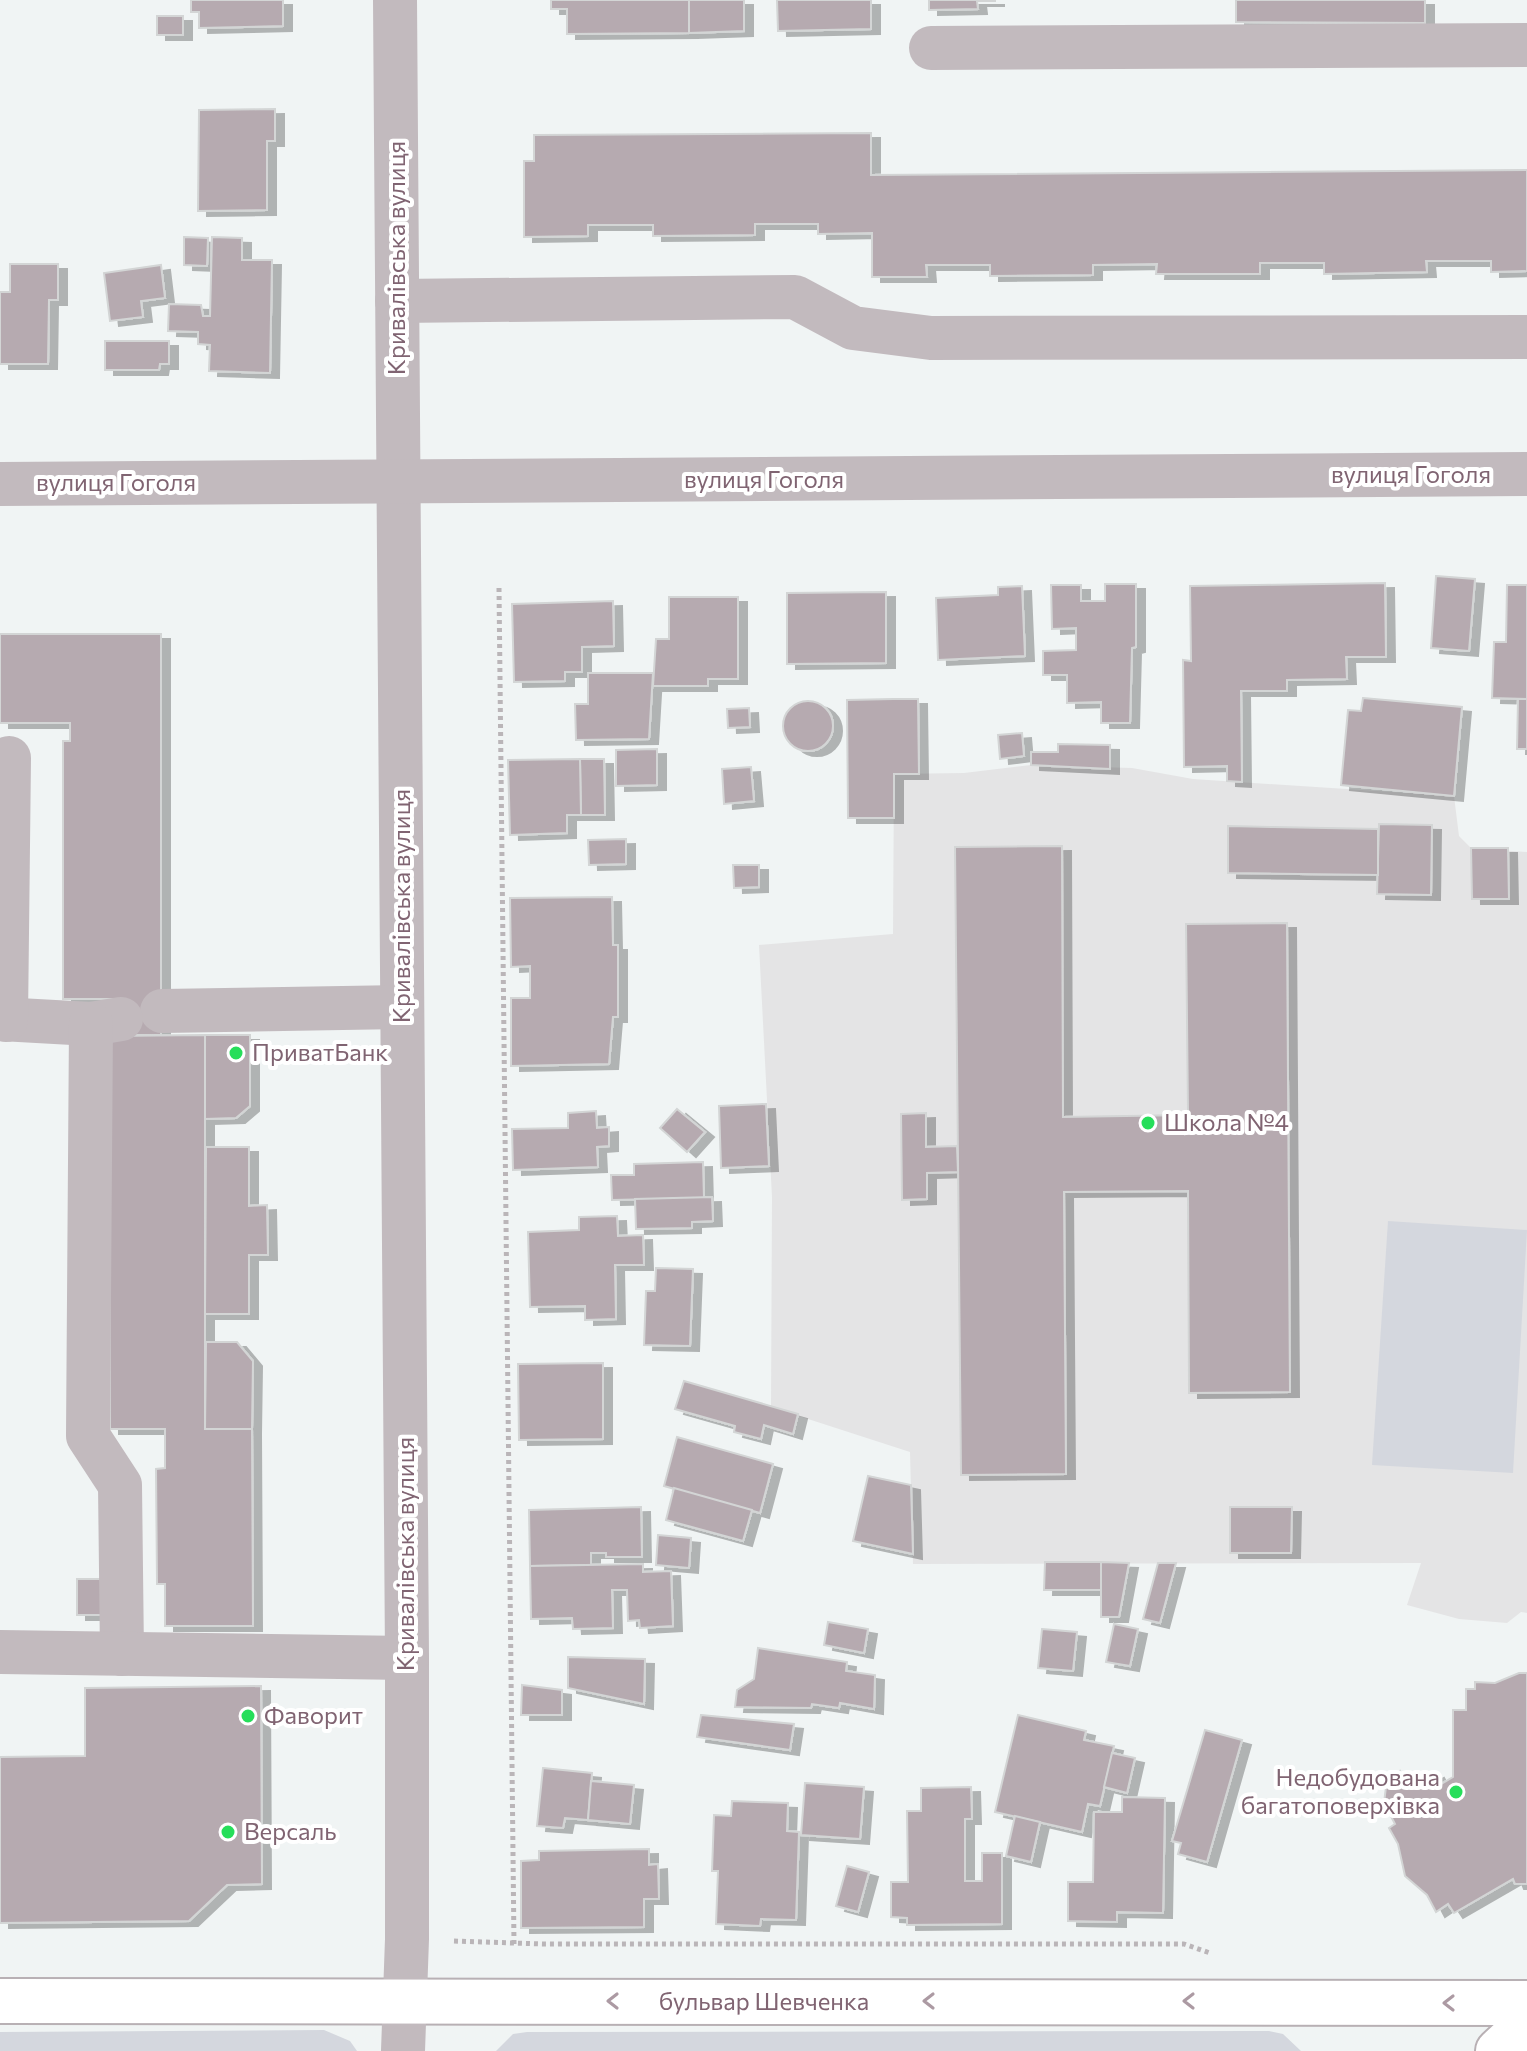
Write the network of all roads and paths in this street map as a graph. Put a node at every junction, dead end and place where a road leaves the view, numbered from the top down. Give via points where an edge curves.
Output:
1 (395, 0) edge
2 (1527, 45) edge
3 (931, 48) dead end
4 (397, 301) junction
5 (1527, 337) edge
6 (1527, 474) edge
7 (400, 482) junction
8 (0, 484) edge
9 (499, 588) dead end
10 (9, 758) dead end
11 (402, 1007) junction
12 (125, 1018) junction
13 (3, 1020) edge
14 (0, 1652) edge
15 (122, 1654) junction
16 (407, 1658) junction
17 (453, 1941) dead end
18 (514, 1944) junction
19 (1221, 1956) dead end
20 (0, 2001) edge
21 (404, 2001) junction
22 (1527, 2003) edge
23 (1527, 2024) edge
24 (403, 2051) edge
25 (1498, 2051) edge

1 - 4 street, Кривалівська вулиця
2 - 3 street
4 - 5 street via 795,297 853,328 931,338
4 - 7 street, Кривалівська вулиця
6 - 7 street, вулиця Гоголя
7 - 8 street, вулиця Гоголя
7 - 11 street, Кривалівська вулиця
9 - 18 path
10 - 13 street
11 - 12 street
11 - 16 street, Кривалівська вулиця
12 - 13 street
12 - 15 street via 88,1436 120,1485
14 - 15 street
15 - 16 street
16 - 21 street, Кривалівська вулиця
17 - 18 path
18 - 19 path via 1184,1944
20 - 21 main road, бульвар Шевченка
22 -> 21 main road, бульвар Шевченка
21 - 24 street, Кривалівська вулиця
23 - 25 main road

